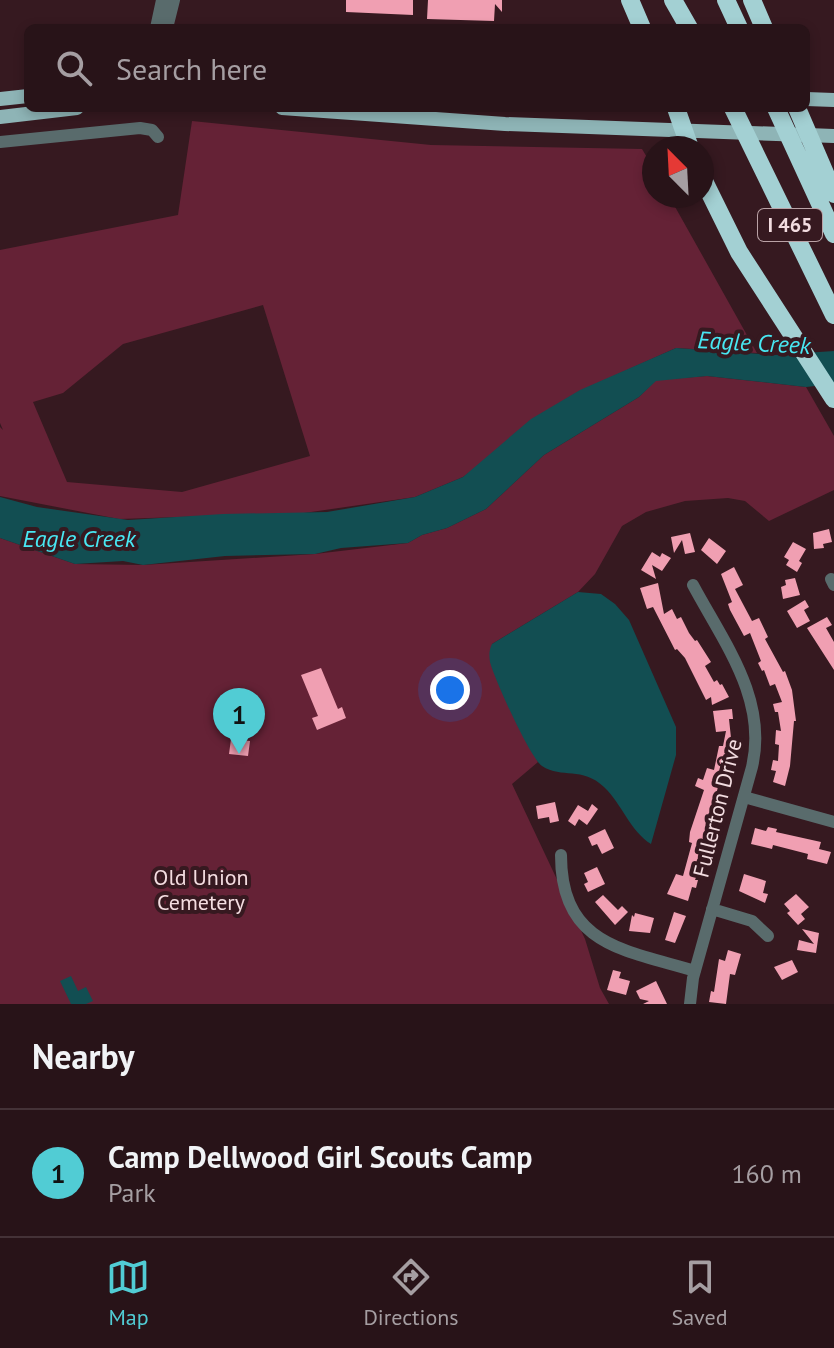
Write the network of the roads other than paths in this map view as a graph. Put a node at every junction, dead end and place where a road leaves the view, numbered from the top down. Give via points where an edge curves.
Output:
1 (162, 0) edge
2 (174, 0) edge
3 (630, 0) edge
4 (673, 0) edge
5 (688, 0) edge
6 (726, 0) edge
7 (752, 0) edge
8 (157, 24) edge
9 (168, 24) edge
10 (640, 24) edge
11 (687, 24) edge
12 (697, 24) edge
13 (737, 24) edge
14 (762, 24) edge
15 (24, 96) edge
16 (0, 99) edge
17 (810, 99) edge
18 (834, 100) edge
19 (43, 112) edge
20 (336, 112) edge
21 (677, 112) edge
22 (735, 112) edge
23 (778, 112) edge
24 (799, 112) edge
25 (0, 117) edge
26 (649, 136) edge
27 (686, 136) edge
28 (834, 136) edge
29 (158, 137) dead end
30 (714, 138) edge
31 (0, 142) edge
32 (834, 194) edge
33 (714, 201) edge
34 (834, 234) edge
35 (830, 308) edge
36 (834, 399) edge
37 (693, 585) dead end
38 (744, 797) junction
39 (834, 822) edge
40 (561, 855) dead end
41 (712, 909) junction
42 (768, 936) dead end
43 (695, 971) junction
44 (690, 1004) edge

1 - 8 street
2 - 9 street
3 - 10 highway
4 - 11 highway
5 - 12 highway
6 - 13 highway
7 - 14 highway
15 - 16 main road
17 - 18 main road
19 - 25 main road
20 - 26 main road
21 - 27 highway
22 - 35 highway, I 465
23 - 34 highway, I 465
24 - 32 highway
28 - 30 main road
29 - 31 street via 140,128
33 - 36 highway via 739,252
37 - 38 street, Fullerton Drive via 753,705 756,751
38 - 39 street
38 - 41 street, Fullerton Drive
40 - 43 street via 561,879 578,918 595,937 609,946
41 - 42 street via 752,921
41 - 43 street, Fullerton Drive
43 - 44 street, Fullerton Drive

